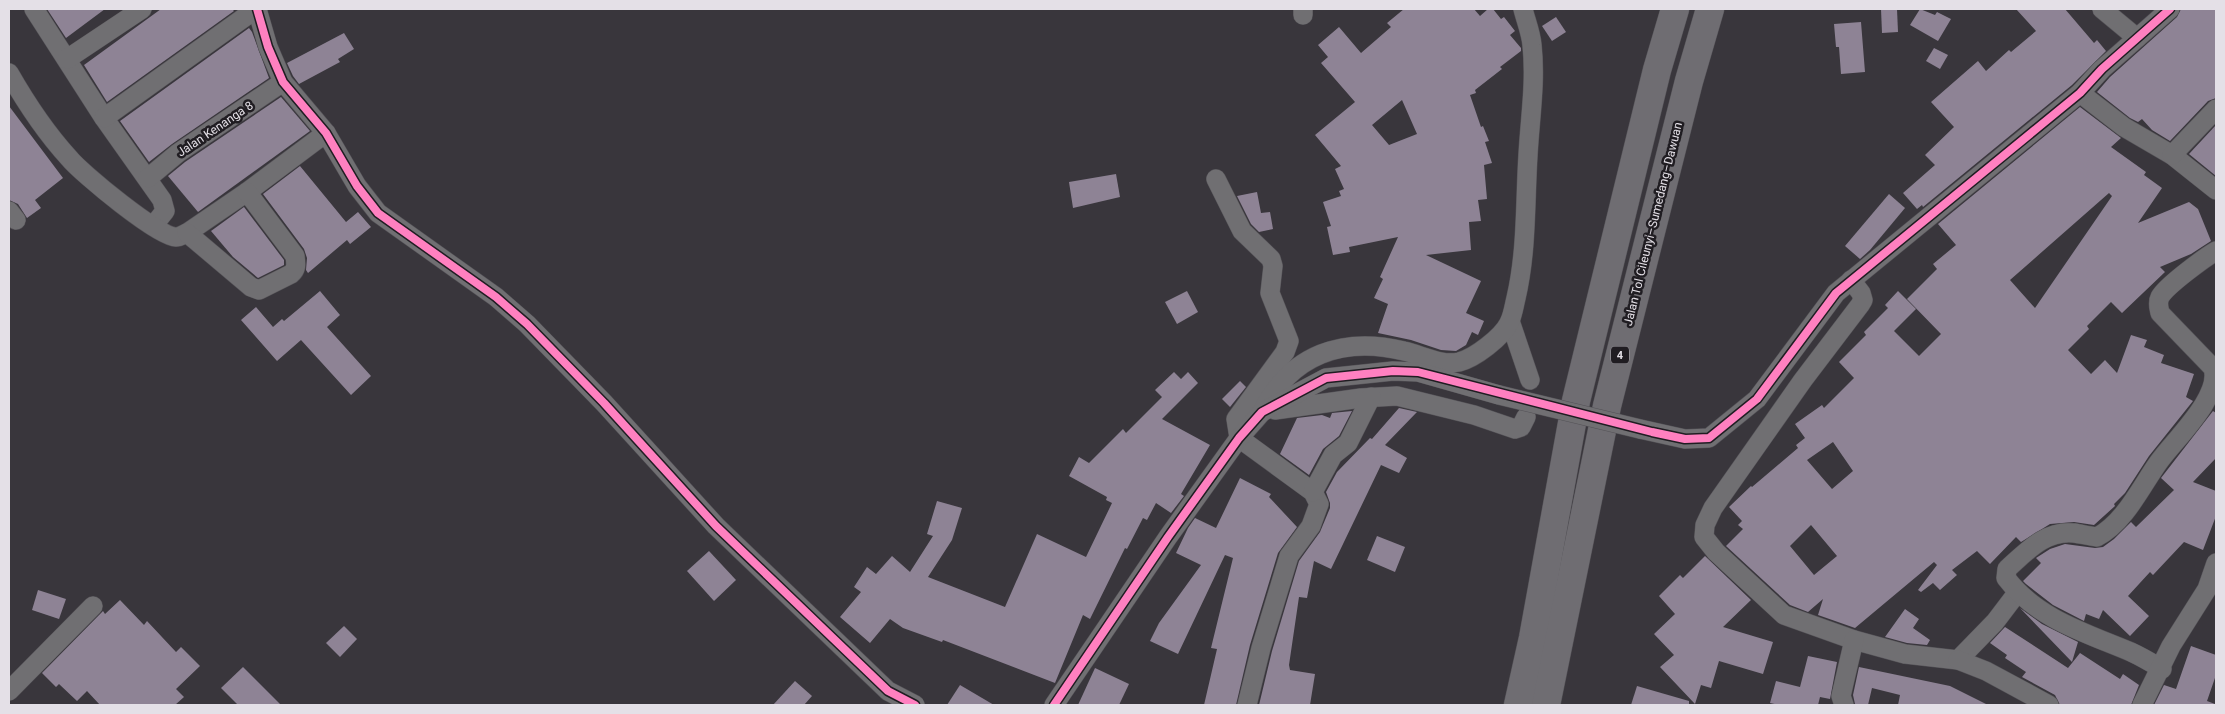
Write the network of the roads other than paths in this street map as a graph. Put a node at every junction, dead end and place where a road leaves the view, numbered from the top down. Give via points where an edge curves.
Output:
1 (34, 9) edge
2 (142, 9) edge
3 (257, 9) edge
4 (1523, 9) edge
5 (1675, 9) edge
6 (1710, 9) edge
7 (2102, 9) edge
8 (2170, 9) edge
9 (2137, 38) junction
10 (67, 60) junction
11 (283, 82) junction
12 (12, 86) edge
13 (2080, 93) junction
14 (2216, 109) edge
15 (104, 118) junction
16 (326, 133) junction
17 (2172, 155) junction
18 (148, 178) junction
19 (1216, 179) dead end
20 (2216, 190) edge
21 (247, 192) junction
22 (153, 226) junction
23 (187, 233) junction
24 (2216, 251) edge
25 (1851, 280) junction
26 (1510, 321) junction
27 (1783, 366) junction
28 (1530, 380) dead end
29 (1803, 380) junction
30 (1372, 397) junction
31 (1262, 412) junction
32 (1526, 417) dead end
33 (1239, 438) junction
34 (1313, 492) junction
35 (2216, 564) edge
36 (2017, 593) junction
37 (93, 606) dead end
38 (1854, 640) junction
39 (1958, 660) junction
40 (2162, 669) junction
41 (9, 691) edge
42 (915, 705) edge
43 (1054, 705) edge
44 (1247, 705) edge
45 (1518, 705) edge
46 (1546, 705) edge
47 (1844, 705) edge
48 (2048, 705) edge
49 (2142, 705) edge

1 - 10 street
2 - 10 street
3 - 11 street
3 - 15 street
4 - 26 street via 1532,44 1534,81 1523,242
5 - 45 highway via 1576,401
6 - 46 highway, Jalan Tol Cileunyi–Sumedang–Dawuan / 4 via 1688,81 1608,406
7 - 9 street
8 - 9 street
9 - 13 street
10 - 15 street
11 - 16 street
11 - 18 street, Jalan Kenanga 8 via 178,153
12 - 22 street via 68,158 88,178
13 - 17 street via 2124,127
13 - 25 street
14 - 17 street
15 - 18 street
16 - 21 street
16 - 42 street via 357,186 378,212 496,297 527,324 716,526 888,691
17 - 20 street
18 - 22 street via 165,211
19 - 33 street via 1242,230 1271,259 1270,293 1289,341 1286,352 1236,419
21 - 23 street
21 - 23 street via 295,256 295,271 291,274 259,290 251,287
22 - 23 street via 176,237
24 - 36 street via 2161,296 2158,305 2160,313 2214,368 2216,375 2205,403 2108,530 2097,537 2074,533 2056,534 2040,540 2007,569 2006,578
25 - 27 street via 1836,293
25 - 29 street via 1863,300
26 - 28 street
26 - 31 street via 1503,334 1460,362 1440,362 1386,348 1358,346 1330,351 1300,364 1286,375
27 - 29 street
27 - 31 street, bridge via 1757,399 1709,438 1685,439 1640,429 1418,372 1326,378
29 - 38 street via 1713,508 1704,537 1784,615
30 - 31 street
30 - 32 street via 1397,396 1515,429 1521,427
30 - 34 street via 1351,438 1333,455
31 - 33 street
33 - 34 street
33 - 43 street
34 - 44 street via 1319,504 1311,526 1289,556
35 - 40 street via 2208,589 2171,646
36 - 39 street via 1995,622
36 - 40 street via 2072,629 2133,653
37 - 41 street
38 - 39 street via 1905,654
38 - 47 street via 1841,696
39 - 48 street
40 - 49 street

